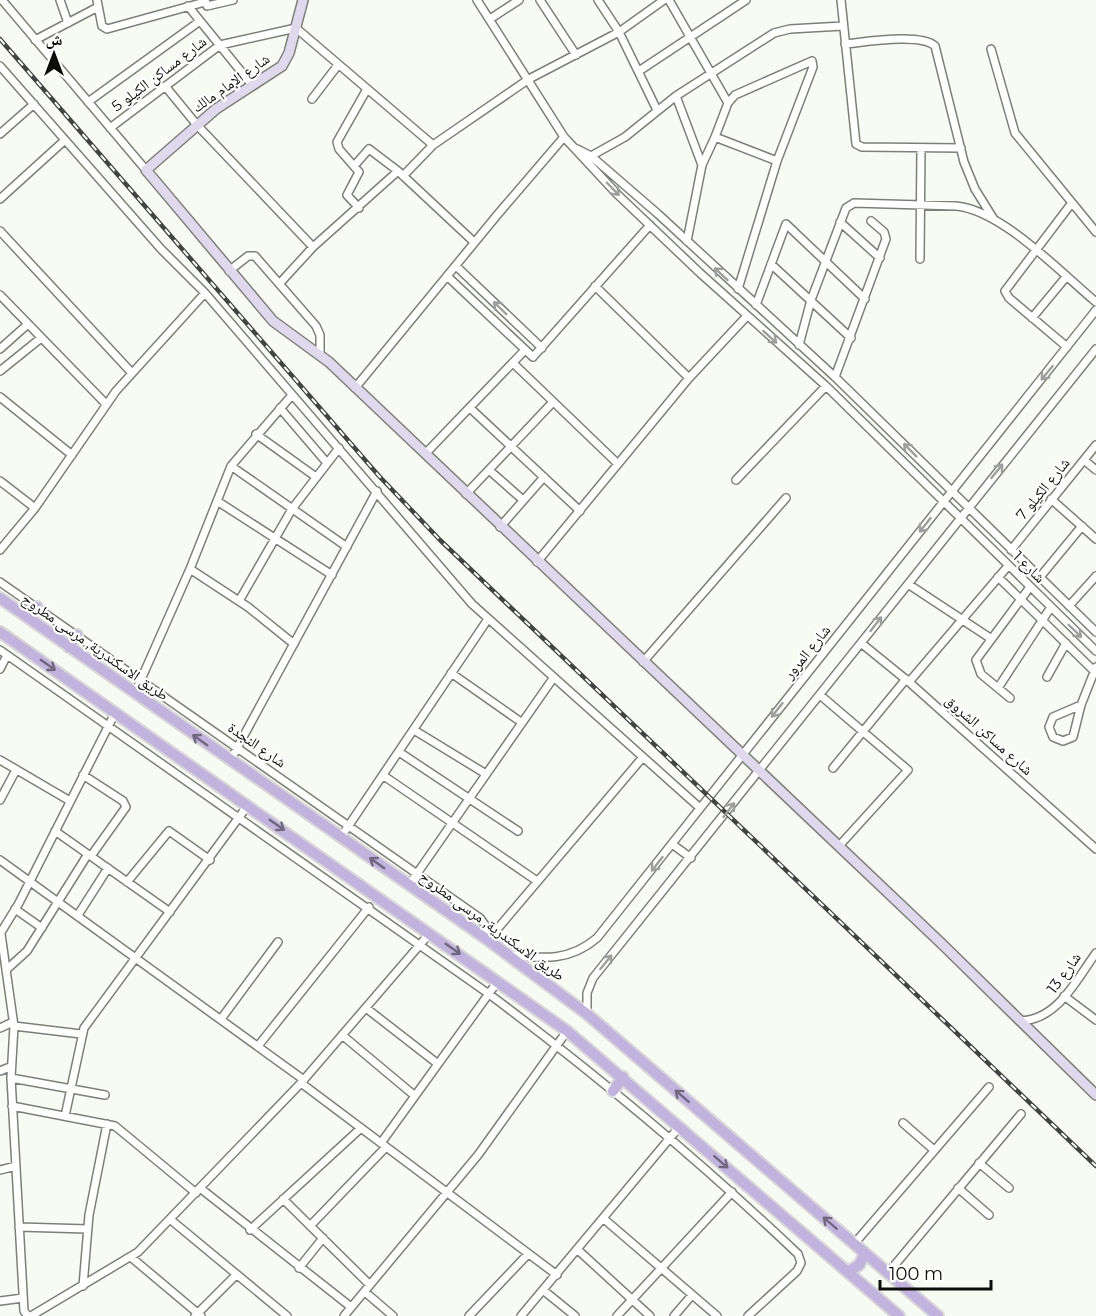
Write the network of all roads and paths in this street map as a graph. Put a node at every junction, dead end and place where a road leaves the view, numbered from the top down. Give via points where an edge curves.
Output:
1 (2, 0) edge
2 (60, 0) edge
3 (232, 0) edge
4 (303, 0) edge
5 (477, 0) edge
6 (519, 0) edge
7 (540, 0) edge
8 (598, 0) edge
9 (666, 0) edge
10 (746, 0) edge
11 (841, 0) edge
12 (205, 1) edge
13 (98, 4) edge
14 (188, 6) junction
15 (490, 19) junction
16 (200, 21) junction
17 (68, 23) junction
18 (843, 26) junction
19 (296, 28) junction
20 (619, 32) junction
21 (690, 37) junction
22 (35, 40) junction
23 (845, 44) junction
24 (220, 45) junction
25 (991, 49) dead end
26 (576, 55) junction
27 (338, 65) junction
28 (0, 68) edge
29 (639, 71) junction
30 (710, 73) junction
31 (529, 79) junction
32 (252, 85) junction
33 (165, 86) junction
34 (367, 89) junction
35 (676, 96) junction
36 (312, 99) dead end
37 (88, 102) junction
38 (728, 103) junction
39 (34, 104) junction
40 (657, 110) junction
41 (197, 125) junction
42 (110, 128) junction
43 (0, 134) edge
44 (564, 137) junction
45 (715, 137) junction
46 (65, 140) junction
47 (433, 145) junction
48 (572, 147) junction
49 (921, 148) junction
50 (961, 148) junction
51 (591, 156) junction
52 (777, 161) junction
53 (702, 165) junction
54 (354, 166) junction
55 (146, 170) junction
56 (400, 173) junction
57 (0, 199) edge
58 (921, 204) junction
59 (1071, 204) junction
60 (359, 208) junction
61 (993, 218) junction
62 (871, 221) dead end
63 (840, 222) junction
64 (650, 225) junction
65 (0, 231) edge
66 (1096, 232) edge
67 (687, 241) junction
68 (474, 242) junction
69 (313, 247) junction
70 (1035, 251) junction
71 (880, 258) junction
72 (920, 259) dead end
73 (825, 261) junction
74 (771, 264) junction
75 (456, 266) junction
76 (229, 271) junction
77 (447, 276) junction
78 (1066, 277) junction
79 (280, 283) junction
80 (596, 286) junction
81 (738, 290) junction
82 (205, 293) junction
83 (0, 296) edge
84 (865, 298) junction
85 (812, 300) junction
86 (1096, 302) edge
87 (756, 305) junction
88 (1096, 310) edge
89 (747, 316) junction
90 (1032, 318) junction
91 (28, 324) junction
92 (41, 338) junction
93 (851, 338) junction
94 (799, 345) junction
95 (1067, 347) junction
96 (542, 348) junction
97 (0, 349) edge
98 (1096, 349) edge
99 (524, 351) junction
100 (320, 355) junction
101 (513, 363) junction
102 (0, 371) edge
103 (131, 372) junction
104 (835, 377) junction
105 (689, 378) junction
106 (826, 386) junction
107 (355, 388) junction
108 (292, 395) junction
109 (0, 396) edge
110 (553, 402) junction
111 (106, 404) junction
112 (280, 408) junction
113 (470, 408) junction
114 (256, 434) junction
115 (1096, 445) edge
116 (511, 447) junction
117 (339, 448) junction
118 (425, 454) junction
119 (72, 455) junction
120 (1084, 460) junction
121 (327, 463) junction
122 (618, 464) junction
123 (231, 466) junction
124 (489, 470) junction
125 (1096, 470) edge
126 (316, 477) junction
127 (544, 477) junction
128 (736, 480) dead end
129 (0, 481) edge
130 (377, 491) junction
131 (952, 491) junction
132 (466, 494) junction
133 (786, 498) dead end
134 (524, 500) junction
135 (1051, 500) junction
136 (217, 501) junction
137 (943, 502) junction
138 (35, 508) junction
139 (968, 508) junction
140 (292, 509) junction
141 (580, 511) junction
142 (959, 519) junction
143 (500, 526) junction
144 (1082, 526) junction
145 (275, 538) junction
146 (1096, 539) edge
147 (347, 547) junction
148 (0, 550) edge
149 (1011, 550) junction
150 (537, 562) junction
151 (1008, 566) junction
152 (190, 569) junction
153 (332, 575) junction
154 (1096, 576) edge
155 (998, 577) junction
156 (1040, 578) junction
157 (0, 582) edge
158 (908, 584) junction
159 (1030, 587) junction
160 (0, 598) edge
161 (1021, 599) junction
162 (239, 601) junction
163 (1070, 606) junction
164 (37, 607) junction
165 (1051, 607) junction
166 (29, 618) junction
167 (488, 619) junction
168 (961, 620) junction
169 (1042, 621) junction
170 (0, 632) edge
171 (1096, 632) edge
172 (77, 635) junction
173 (990, 638) junction
174 (861, 643) junction
175 (1066, 643) junction
176 (294, 644) junction
177 (69, 647) junction
178 (0, 650) edge
179 (1096, 651) edge
180 (7, 655) junction
181 (643, 662) junction
182 (0, 669) edge
183 (1095, 669) edge
184 (451, 673) junction
185 (554, 677) junction
186 (1047, 677) dead end
187 (142, 680) junction
188 (907, 681) junction
189 (998, 688) junction
190 (135, 693) junction
191 (820, 695) junction
192 (1010, 698) dead end
193 (1081, 705) junction
194 (115, 712) junction
195 (521, 722) junction
196 (109, 726) junction
197 (414, 730) junction
198 (863, 732) junction
199 (237, 747) junction
200 (399, 752) junction
201 (742, 755) junction
202 (643, 757) junction
203 (0, 760) edge
204 (230, 761) junction
205 (833, 768) dead end
206 (16, 770) junction
207 (759, 771) junction
208 (486, 774) junction
209 (83, 775) junction
210 (384, 776) junction
211 (471, 798) junction
212 (0, 800) edge
213 (70, 801) junction
214 (248, 805) junction
215 (700, 808) junction
216 (240, 817) junction
217 (453, 823) junction
218 (348, 827) junction
219 (55, 831) junction
220 (518, 831) dead end
221 (341, 837) junction
222 (672, 844) junction
223 (839, 846) junction
224 (1096, 849) edge
225 (90, 855) junction
226 (691, 858) junction
227 (0, 860) edge
228 (210, 860) junction
229 (108, 868) junction
230 (417, 873) junction
231 (30, 880) junction
232 (537, 881) junction
233 (128, 882) junction
234 (409, 885) junction
235 (60, 901) junction
236 (369, 907) junction
237 (15, 909) junction
238 (170, 912) junction
239 (78, 915) junction
240 (42, 928) junction
241 (430, 933) junction
242 (0, 934) edge
243 (486, 939) junction
244 (278, 942) dead end
245 (421, 945) junction
246 (1096, 953) edge
247 (509, 955) junction
248 (136, 957) junction
249 (6, 970) junction
250 (498, 981) junction
251 (489, 994) junction
252 (1064, 996) junction
253 (366, 1008) junction
254 (587, 1014) junction
255 (221, 1019) junction
256 (1096, 1020) edge
257 (1020, 1021) junction
258 (14, 1024) junction
259 (0, 1028) edge
260 (567, 1031) junction
261 (81, 1034) junction
262 (342, 1035) junction
263 (556, 1045) junction
264 (258, 1046) junction
265 (438, 1064) junction
266 (10, 1067) junction
267 (0, 1071) edge
268 (623, 1077) junction
269 (11, 1078) junction
270 (302, 1081) junction
271 (989, 1087) dead end
272 (70, 1088) junction
273 (1094, 1088) edge
274 (613, 1091) junction
275 (105, 1095) dead end
276 (415, 1096) junction
277 (12, 1106) junction
278 (1021, 1114) dead end
279 (65, 1116) junction
280 (903, 1123) dead end
281 (107, 1124) junction
282 (680, 1126) junction
283 (361, 1128) junction
284 (670, 1140) junction
285 (384, 1145) junction
286 (934, 1150) junction
287 (979, 1163) junction
288 (16, 1166) junction
289 (0, 1170) edge
290 (958, 1188) junction
291 (1009, 1188) dead end
292 (198, 1191) junction
293 (447, 1192) junction
294 (732, 1192) junction
295 (284, 1199) junction
296 (989, 1215) dead end
297 (604, 1219) junction
298 (171, 1220) junction
299 (310, 1226) junction
300 (19, 1227) junction
301 (88, 1229) junction
302 (250, 1230) junction
303 (323, 1238) junction
304 (854, 1244) junction
305 (578, 1250) junction
306 (528, 1254) junction
307 (865, 1254) junction
308 (132, 1258) junction
309 (299, 1268) junction
310 (661, 1268) junction
311 (848, 1272) junction
312 (888, 1273) junction
313 (236, 1275) junction
314 (557, 1275) junction
315 (83, 1286) junction
316 (367, 1288) junction
317 (543, 1290) junction
318 (692, 1295) junction
319 (23, 1298) junction
320 (632, 1300) junction
321 (0, 1301) edge
322 (351, 1307) junction
323 (26, 1315) edge
324 (198, 1315) edge
325 (287, 1316) edge
326 (344, 1316) edge
327 (393, 1316) edge
328 (469, 1316) edge
329 (521, 1316) edge
330 (575, 1316) edge
331 (617, 1316) edge
332 (650, 1316) edge
333 (674, 1316) edge
334 (717, 1316) edge
335 (748, 1316) edge
336 (899, 1316) edge
337 (938, 1316) edge

1 - 22 street
2 - 17 street
3 - 12 street via 207,6
4 - 19 street, شارع الإمام مالك
5 - 15 street, شارع 1
6 - 15 street
7 - 26 street
8 - 20 street
9 - 20 street
9 - 21 street
10 - 21 street
11 - 18 street
12 - 14 street
13 - 14 street via 106,29
13 - 17 street
14 - 16 street
15 - 31 street, شارع 1
16 - 24 street
16 - 37 street
17 - 22 street
18 - 23 street
18 - 30 street via 774,33
19 - 24 street, شارع مساكن الكيلو 5
19 - 27 street
19 - 32 street, شارع الإمام مالك via 286,60
20 - 26 street
20 - 29 street
21 - 29 street
21 - 30 street
22 - 37 street
23 - 49 street via 856,144
23 - 50 street via 916,39 935,46
24 - 32 street
24 - 33 street, شارع مساكن الكيلو 5
25 - 59 street via 1015,133
26 - 31 street
27 - 34 street
27 - 36 street
28 - 39 street
29 - 40 street
30 - 35 street
30 - 38 street
31 - 44 street, شارع 1
31 - 47 street
32 - 41 street, شارع الإمام مالك
33 - 41 street
33 - 42 street, شارع مساكن الكيلو 5
34 - 47 street
34 - 54 street via 337,142
35 - 40 street
35 - 53 street
37 - 42 street
38 - 45 street
38 - 52 street via 740,92 812,61
39 - 43 street
39 - 46 street
40 - 51 street via 625,137
41 - 55 street, شارع الإمام مالك
41 - 69 street
42 - 55 street
44 - 48 street, شارع 1
44 - 68 street
45 - 52 street
45 - 53 street
46 - 57 street
46 - 82 street
47 - 56 street
48 - 51 street, شارع 1
48 -> 64 street, شارع 1
49 - 50 street
49 - 58 street
50 - 61 street via 971,180
51 - 67 street, شارع 1
52 - 81 street
53 - 67 street
54 - 56 street via 369,149
54 - 60 street via 359,175 347,195
55 - 76 street
56 - 60 street
56 - 68 street
58 - 61 street via 966,207
58 - 63 street via 850,204
58 - 72 street
59 - 66 street
59 - 70 street
60 - 69 street
61 - 70 street
62 - 71 street via 886,235
63 - 71 street
63 - 73 street
64 - 80 street
64 - 89 street, شارع 1
65 - 103 street
81 -> 67 street, شارع 1
68 - 75 street
69 - 79 street
70 - 78 street
70 - 90 street via 1005,291
71 - 84 street
73 - 74 street via 786,224
73 - 84 street
73 - 85 street
74 - 85 street
74 - 87 street
75 - 77 street
96 -> 75 street
76 - 79 street via 252,254
76 - 100 street via 277,325
77 - 99 street
77 - 107 street
78 - 86 street
78 - 90 street
79 - 100 street via 319,330
80 - 96 street
80 - 105 street
81 - 87 street, شارع 1
82 - 103 street
82 - 108 street
83 - 91 street
84 - 93 street
85 - 93 street
85 - 94 street
87 - 94 street, شارع 1
88 - 95 street, شارع المرور
89 - 105 street
89 -> 106 street, شارع 1
90 - 95 street
91 - 92 street
91 - 97 street
92 - 102 street
92 - 111 street
93 - 104 street
94 - 104 street, شارع 1
95 -> 131 street, شارع المرور
96 - 99 street via 533,357
139 -> 98 street
99 - 101 street
100 - 107 street
101 - 110 street
101 - 113 street
103 - 111 street
131 -> 104 street, شارع 1
105 - 122 street
106 - 128 street
106 - 137 street, شارع 1
107 - 118 street
108 - 112 street
108 - 117 street
109 - 119 street
110 - 116 street
110 - 122 street
111 - 119 street
112 - 114 street
112 - 121 street
113 - 116 street
113 - 118 street
114 - 123 street
114 - 126 street
115 - 120 street, شارع الكيلو 7
116 - 124 street
116 - 127 street
117 - 121 street
117 - 130 street
118 - 132 street
119 - 138 street
120 - 125 street
120 - 135 street, شارع الكيلو 7
121 - 126 street
122 - 141 street
123 - 136 street
123 - 140 street
124 - 132 street
124 - 134 street
126 - 140 street
127 - 134 street
127 - 141 street
129 - 138 street
130 - 147 street
130 - 167 street
131 - 137 street, شارع المرور
131 - 139 street, شارع 1
132 - 143 street
133 - 181 street
134 - 143 street
135 - 144 street
135 - 149 street, شارع الكيلو 7
136 - 145 street
136 - 152 street
137 - 142 street, شارع 1
137 -> 201 street, شارع المرور
138 - 148 street
139 - 142 street
139 - 149 street, شارع 1
140 - 145 street
140 - 147 street
141 - 150 street
142 - 151 street, شارع 1
142 - 158 street
143 - 150 street
144 - 146 street
144 - 156 street
145 - 153 street
145 - 162 street
147 - 153 street
149 - 156 street, شارع 1
150 - 181 street
151 - 155 street
151 - 159 street, شارع 1
152 - 162 street
152 - 187 street
153 - 176 street
154 - 163 street
155 - 161 street
155 - 168 street
156 - 163 street, شارع 1
157 - 164 street, شارع النجدة
158 - 168 street
174 -> 158 street
159 - 161 street
159 - 165 street, شارع 1
160 - 166 main road, طريق الاسكندرية, مرسى مطروح
161 - 169 street
161 - 173 street
162 - 176 street
163 - 171 street, شارع 1
164 - 166 main road
164 - 172 street, شارع النجدة
165 - 169 street
165 -> 179 street, شارع 1
166 - 177 main road, طريق الاسكندرية, مرسى مطروح
167 - 184 street
167 - 185 street
168 - 173 street
168 - 188 street
169 - 175 street
169 - 189 street
170 -> 194 main road
172 - 177 main road
172 - 187 street, شارع النجدة
173 - 189 street via 976,665
174 - 188 street, شارع مساكن الشروق
174 - 191 street
175 - 183 street
175 - 186 street
176 - 199 street
177 - 190 main road, طريق الاسكندرية, مرسى مطروح
178 - 180 street
180 - 182 street
180 - 196 street
181 - 201 street
183 - 193 street
184 - 195 street
184 - 197 street
185 - 195 street
185 - 202 street
187 - 190 street
187 - 199 street, شارع النجدة
188 - 198 street
188 - 224 street, شارع مساكن الشروق
189 - 192 street
204 -> 190 main road, طريق الاسكندرية, مرسى مطروح
191 - 198 street
191 - 207 street
193 - 193 street via 1073,737 1063,741 1053,737 1049,727 1053,717
194 - 196 street
194 - 214 main road
195 - 208 street
196 - 209 street
196 - 216 street
197 - 200 street
197 - 208 street
198 - 205 street
198 - 223 street via 907,768 908,773
199 - 204 street
199 - 218 street, شارع النجدة
200 - 210 street
200 - 211 street
201 - 207 street
201 - 215 street, شارع المرور
202 - 215 street
202 - 232 street
203 - 206 street
204 - 221 main road, طريق الاسكندرية, مرسى مطروح
206 - 212 street
206 - 213 street
207 - 223 street
226 -> 207 street
208 - 211 street
209 - 213 street
209 - 225 street via 123,801 126,807
210 - 217 street
210 - 218 street
211 - 217 street
211 - 220 street
213 - 219 street
214 - 216 street
214 -> 241 main road
215 - 222 street, شارع المرور
216 - 228 street
216 - 236 street
217 - 230 street
217 - 232 street
218 - 221 street
218 - 230 street, شارع النجدة
219 - 225 street
219 - 231 street
234 -> 221 main road, طريق الاسكندرية, مرسى مطروح
222 - 226 street
222 -> 247 street, شارع المرور via 587,947 550,959
223 - 257 street
225 - 229 street
225 - 235 street
254 -> 226 street via 587,993 593,978
227 - 231 street
228 - 233 street via 169,831
228 - 238 street
229 - 233 street
229 - 239 street
230 - 234 street
230 - 243 street, شارع النجدة via 480,918
231 - 235 street
231 - 237 street
232 - 243 street
233 - 238 street
234 - 243 main road, طريق الاسكندرية, مرسى مطروح
235 - 239 street
235 - 240 street
236 - 245 street
236 - 264 street
237 - 240 street
237 - 242 street
238 - 248 street
239 - 248 street
240 - 249 street via 23,956
241 - 245 street
241 -> 250 main road
242 - 249 street
243 - 247 main road, طريق الاسكندرية, مرسى مطروح
244 - 255 street
245 - 251 street
245 - 253 street
246 - 252 street, شارع 13
247 - 254 main road, طريق الاسكندرية, مرسى مطروح
248 - 255 street
248 - 261 street
249 - 258 street
250 - 251 street
250 - 260 main road
251 - 263 street
251 - 265 street
252 - 256 street
252 - 257 street, شارع 13 via 1044,1016
253 - 262 street
253 - 265 street
304 -> 254 main road, طريق الاسكندرية, مرسى مطروح
255 - 264 street
257 - 273 street
258 - 259 street
258 - 261 street
258 - 266 street
260 - 263 street
260 - 268 main road
261 - 272 street
262 - 270 street
262 - 276 street
263 - 274 street
263 - 293 street
264 - 270 street
265 - 276 street
266 - 267 street
266 - 269 street
268 - 274 main road
268 - 282 main road
269 - 272 street
269 - 277 street
270 - 283 street
270 - 292 street
271 - 286 street
272 - 275 street
272 - 279 street
274 - 284 street
276 - 285 street
277 - 279 street
277 - 288 street
278 - 287 street
279 - 281 street
280 - 286 street
281 - 292 street via 119,1129
281 - 301 street
282 - 284 street
282 -> 311 main road
283 - 285 street
283 - 295 street
284 - 294 street
284 - 297 street
285 - 293 street
285 - 299 street
286 - 304 street
287 - 290 street
287 - 291 street
288 - 289 street
288 - 300 street
290 - 296 street
290 - 312 street
292 - 298 street
292 - 302 street
293 - 306 street
293 - 316 street
294 - 310 street
294 - 335 street via 798,1254 801,1263
295 - 299 street
295 - 302 street
297 - 305 street
297 - 310 street
298 - 308 street
298 - 313 street
299 - 303 street
300 - 301 street
300 - 319 street
301 - 315 street
302 - 309 street
303 - 309 street
303 - 316 street
304 - 307 main road, طريق الاسكندرية, مرسى مطروح
305 - 314 street
305 - 320 street
306 - 314 street
306 - 328 street
307 - 311 main road via 859,1265
307 - 312 main road, طريق الاسكندرية, مرسى مطروح
308 - 315 street
308 - 324 street
309 - 322 street
310 - 318 street
310 - 320 street
311 - 336 main road
312 - 337 main road, طريق الاسكندرية, مرسى مطروح
313 - 324 street
313 - 325 street
314 - 317 street
315 - 323 street
316 - 322 street
316 - 327 street
317 - 329 street
317 - 330 street
318 - 333 street
318 - 334 street
319 - 321 street
319 - 323 street
320 - 331 street
320 - 332 street
322 - 326 street

